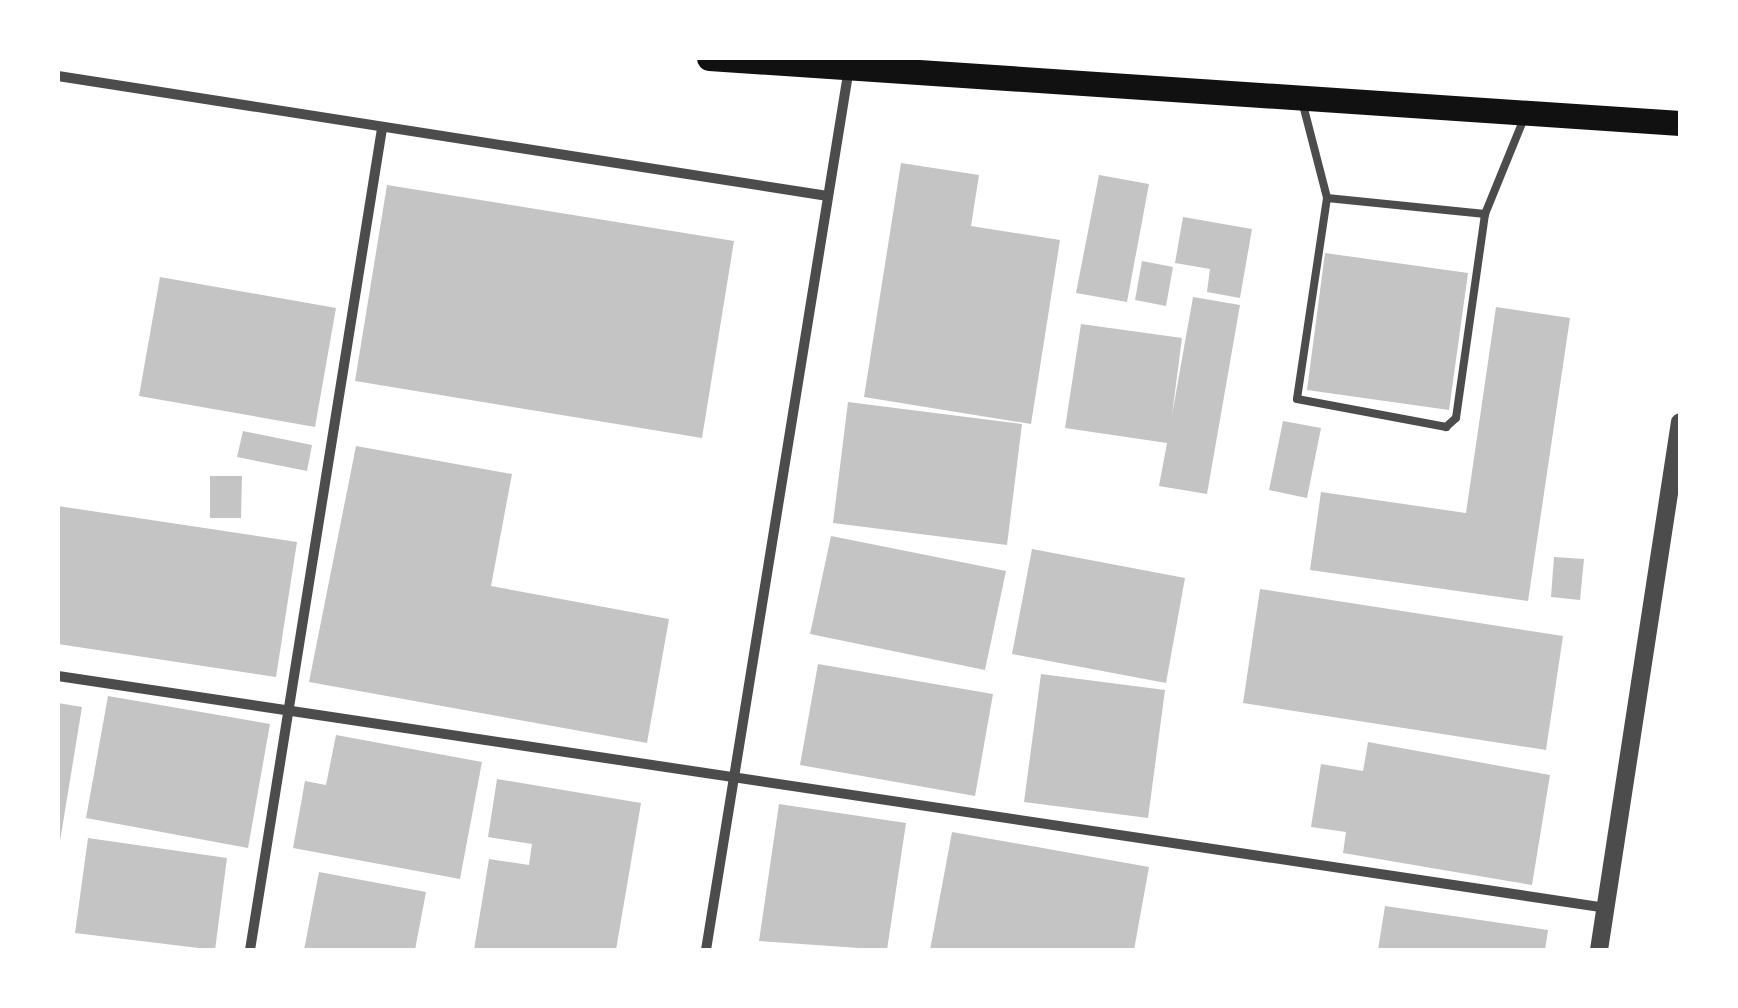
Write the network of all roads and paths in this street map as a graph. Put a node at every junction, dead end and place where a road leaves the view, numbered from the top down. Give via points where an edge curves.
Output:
1 (710, 58) edge
2 (850, 66) junction
3 (58, 76) edge
4 (1301, 96) junction
5 (1527, 112) junction
6 (1680, 123) edge
7 (382, 129) junction
8 (828, 196) junction
9 (1327, 198) junction
10 (1485, 214) junction
11 (1680, 422) edge
12 (58, 676) edge
13 (292, 711) junction
14 (734, 778) junction
15 (1606, 908) junction
16 (250, 950) edge
17 (706, 950) edge
18 (1599, 950) edge

1 - 2 main road
2 - 4 main road
2 - 8 street
3 - 7 street
4 - 5 main road
4 - 9 lane
5 - 6 main road
5 - 10 lane
7 - 8 street
7 - 13 street
8 - 14 street
9 - 10 lane
9 - 10 lane via 1296,399 1446,427 1456,418
11 - 15 street
12 - 13 street
13 - 14 street
13 - 16 street
14 - 15 street
14 - 17 street
15 - 18 street

